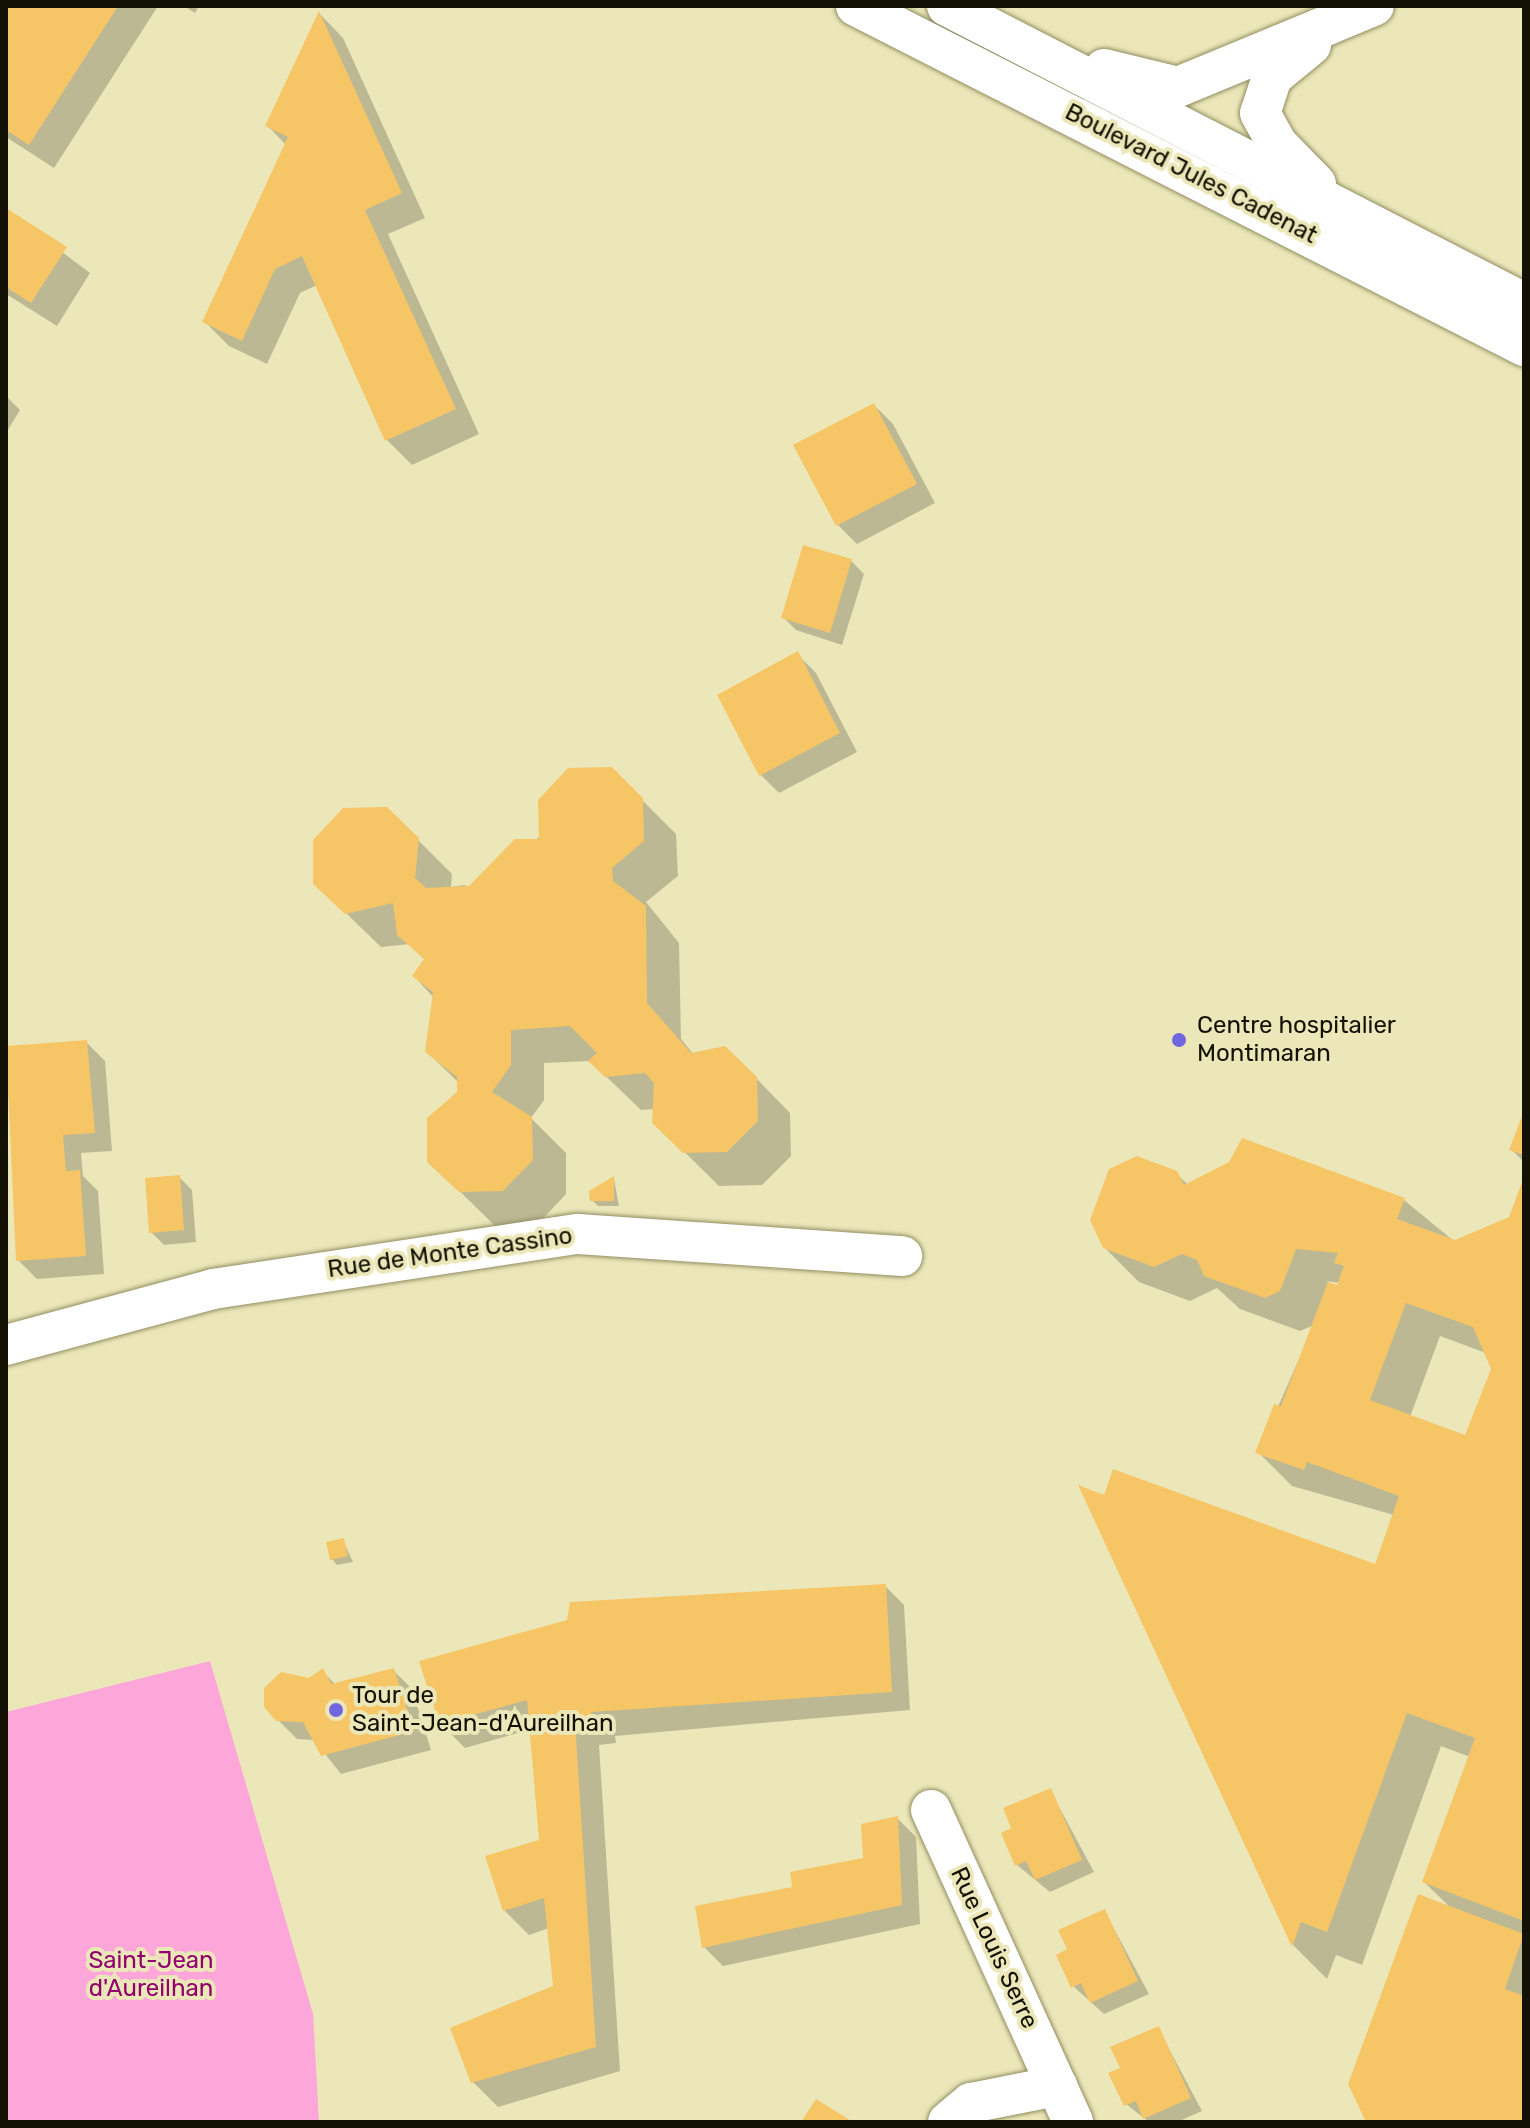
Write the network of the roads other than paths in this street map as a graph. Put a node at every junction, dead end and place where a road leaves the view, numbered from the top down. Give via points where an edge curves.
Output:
1 (856, 6) edge
2 (947, 6) edge
3 (1374, 6) edge
4 (1326, 32) junction
5 (1046, 56) junction
6 (1341, 210) junction
7 (1524, 303) edge
8 (1524, 346) edge
9 (902, 1256) dead end
10 (6, 1345) edge
11 (931, 1810) dead end
12 (1057, 2086) junction
13 (948, 2122) edge
14 (1073, 2122) edge

1 - 8 street, Boulevard Jules Cadenat
2 - 5 street, Boulevard Jules Cadenat
3 - 4 street
4 - 5 street via 1178,87
4 - 6 street via 1272,77 1260,113 1277,144
5 - 6 street, Boulevard Jules Cadenat
6 - 7 street, Boulevard Jules Cadenat
9 - 10 street, Rue de Monte Cassino via 578,1234 213,1289
11 - 12 street, Rue Louis Serre
12 - 13 street via 971,2103
12 - 14 street, Rue Louis Serre

